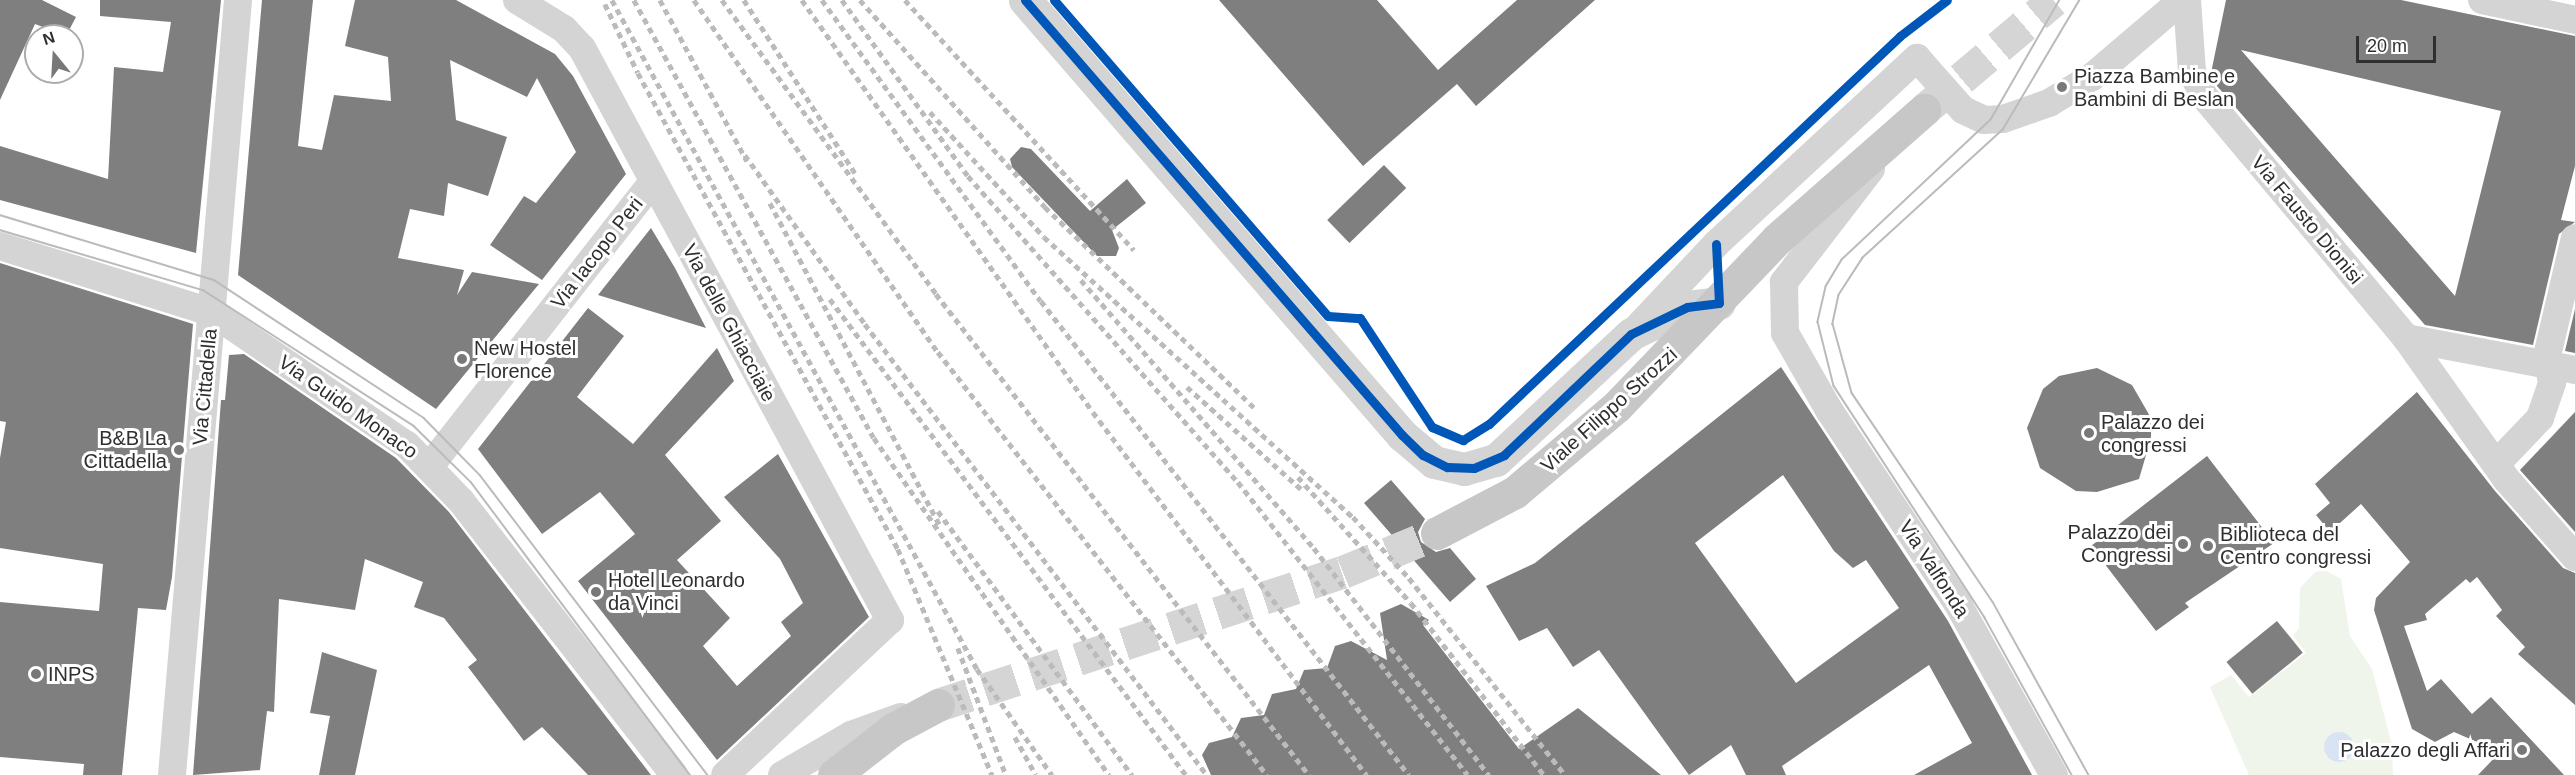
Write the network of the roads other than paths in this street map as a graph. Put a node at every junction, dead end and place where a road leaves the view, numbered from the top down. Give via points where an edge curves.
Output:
1 (238, 0) edge
2 (517, 0) edge
3 (1025, 0) edge
4 (2185, 0) edge
5 (2482, 0) edge
6 (2575, 20) edge
7 (1915, 117) joint
8 (653, 182) junction
9 (2575, 238) edge
10 (1716, 244) junction
11 (0, 246) edge
12 (1719, 303) junction
13 (211, 312) junction
14 (1631, 334) junction
15 (2406, 338) junction
16 (2562, 369) edge
17 (2498, 462) junction
18 (430, 466) junction
19 (1437, 533) tunnel mouth
20 (2575, 557) edge
21 (934, 706) joint
22 (172, 775) edge
23 (674, 775) edge
24 (725, 775) edge
25 (782, 775) edge
26 (834, 775) edge
27 (2055, 775) edge

1 - 13 street, Via Cittadella
2 - 8 street, Via delle Ghiacciaie via 564,29 582,48
3 - 14 street via 1402,435 1434,462 1474,468 1504,455
4 - 10 street via 2115,61 2049,102 2014,116 1984,120 1968,113 1917,58
4 - 15 street, Via Fausto Dionisi via 2192,72 2209,102
5 - 6 street
7 - 12 main road, Viale Filippo Strozzi via 1777,239
7 - 27 street, Via Valfonda via 1784,282 1785,333 1803,369 1959,606
8 - 18 street, Via Iacopo Peri
8 - 24 street, Via delle Ghiacciaie via 890,620
9 - 16 street via 2547,356
10 - 12 street
10 - 14 street
11 - 13 street, Via Guido Monaco
12 - 14 street via 1681,309
12 - 19 main road, Viale Filippo Strozzi via 1665,361 1536,476
13 - 18 street, Via Guido Monaco
13 - 22 street, Via Cittadella
15 - 16 street
15 - 17 street, Via Fausto Dionisi
16 - 17 street via 2552,383 2540,418
17 - 20 street, Via Fausto Dionisi via 2506,480
18 - 23 street, Via Guido Monaco
21 - 25 street via 851,735
21 - 26 main road

